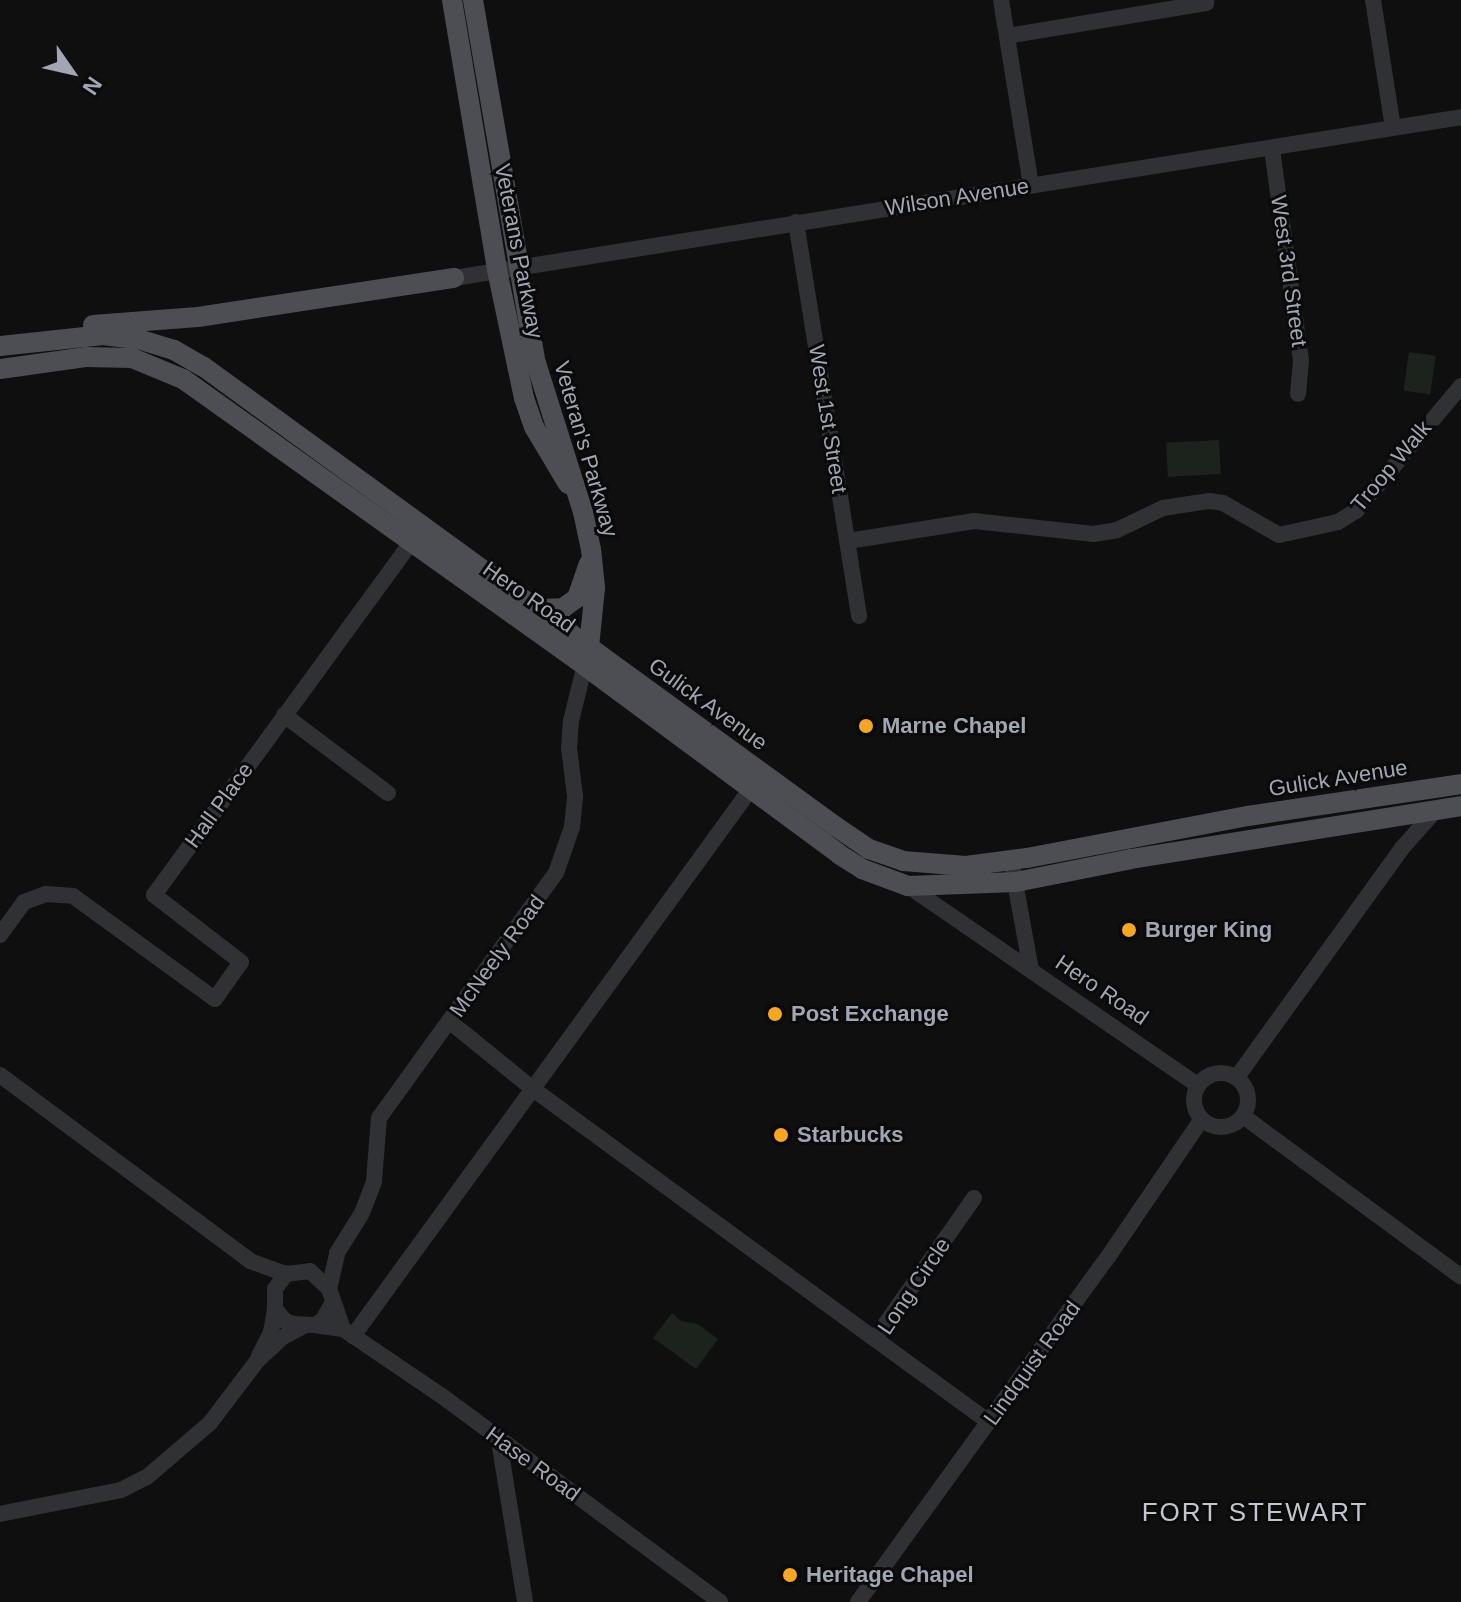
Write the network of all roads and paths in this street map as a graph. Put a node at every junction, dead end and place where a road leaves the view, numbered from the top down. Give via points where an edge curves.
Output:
1 (452, 0) edge
2 (473, 0) edge
3 (1001, 0) edge
4 (1373, 0) edge
5 (1206, 3) dead end
6 (1007, 36) junction
7 (1461, 117) edge
8 (1393, 127) junction
9 (1272, 149) junction
10 (1031, 185) junction
11 (796, 222) junction
12 (518, 266) junction
13 (497, 270) junction
14 (454, 278) joint
15 (0, 344) edge
16 (0, 369) edge
17 (1461, 386) edge
18 (1298, 394) dead end
19 (578, 497) junction
20 (848, 541) junction
21 (411, 542) junction
22 (591, 549) junction
23 (538, 609) junction
24 (859, 616) dead end
25 (587, 656) junction
26 (284, 715) junction
27 (1461, 784) edge
28 (750, 790) junction
29 (388, 793) dead end
30 (1461, 806) edge
31 (1436, 810) junction
32 (1389, 817) junction
33 (1402, 848) junction
34 (1011, 860) junction
35 (1016, 882) junction
36 (908, 886) junction
37 (0, 935) edge
38 (1031, 970) junction
39 (449, 1021) junction
40 (0, 1075) edge
41 (1237, 1077) junction
42 (1198, 1085) junction
43 (533, 1089) junction
44 (1243, 1116) junction
45 (1201, 1120) junction
46 (974, 1198) dead end
47 (343, 1243) junction
48 (250, 1261) junction
49 (303, 1270) junction
50 (286, 1274) junction
51 (1461, 1277) edge
52 (330, 1296) junction
53 (274, 1304) junction
54 (309, 1326) junction
55 (348, 1333) junction
56 (875, 1339) junction
57 (257, 1361) junction
58 (989, 1422) junction
59 (499, 1441) junction
60 (0, 1514) edge
61 (525, 1602) edge
62 (720, 1602) edge
63 (858, 1602) edge

1 - 13 main road, Veterans Parkway
2 - 12 main road, Veterans Parkway
3 - 6 street
4 - 8 street
5 - 6 street
6 - 10 street
7 - 8 street, Wilson Avenue
8 - 9 street, Wilson Avenue
9 - 10 street, Wilson Avenue
9 - 18 street, West 3rd Street via 1301,360
10 - 11 street, Wilson Avenue
11 - 12 street, Wilson Avenue
11 - 20 street, West 1st Street
12 - 13 street, Wilson Avenue
12 - 19 main road, Veteran's Parkway via 536,363
13 - 14 street, Wilson Avenue
13 - 19 main road, Veterans Parkway via 534,427
14 - 15 main road via 198,317 97,325
15 - 23 main road, Gulick Avenue via 103,335 174,350
16 - 21 main road, Hero Road via 85,357 147,361 183,379
17 - 20 street, Troop Walk via 1357,510 1338,522 1279,535 1223,503 1209,501 1163,508 1117,530 1093,534 974,521
19 - 22 main road, Veteran's Parkway
20 - 24 street, West 1st Street
21 - 25 main road, Hero Road
21 - 26 street, Hall Place
22 - 23 main road via 577,598 563,608
22 - 25 main road, Veteran's Parkway via 595,588
23 - 25 main road, Gulick Avenue
25 - 28 main road, Hero Road
25 - 34 main road, Gulick Avenue via 869,849 942,866
25 - 39 street, McNeely Road via 571,721 575,796 566,849 546,888
26 - 29 street
26 - 37 street, Hall Place via 154,895 241,962 215,999 73,896 46,894 24,902
27 - 34 main road, Gulick Avenue
28 - 36 main road, Hero Road via 862,869
28 - 43 street
30 - 31 main road
31 - 32 main road
31 - 33 street
32 - 33 street via 1403,835
32 - 35 main road
33 - 41 street
34 - 35 street, Hero Road
35 - 36 main road
35 - 38 street, Hero Road
36 - 38 street
38 - 42 street, Hero Road
39 - 43 street
39 - 47 street, McNeely Road via 379,1118 374,1181
40 - 48 street
41 - 42 street via 1210,1075
41 - 44 street via 1248,1095
42 - 45 street via 1193,1102
43 - 55 street
43 - 56 street
44 - 45 street via 1223,1128
44 - 51 street
45 - 58 street, Lindquist Road
46 - 56 street, Long Circle
47 - 49 street
47 - 52 street via 333,1265
48 - 50 street
48 - 53 street
49 - 50 street
49 - 52 street via 318,1276
50 - 53 street via 278,1282
52 - 54 street via 322,1321
52 - 55 street
53 - 54 street via 285,1321
53 - 57 street via 271,1332
54 - 55 street
54 - 57 street via 283,1337
55 - 59 street, Hase Road
56 - 58 street, Long Circle
57 - 60 street via 210,1423 147,1477 121,1490
58 - 63 street, Lindquist Road
59 - 61 street
59 - 62 street, Hase Road

